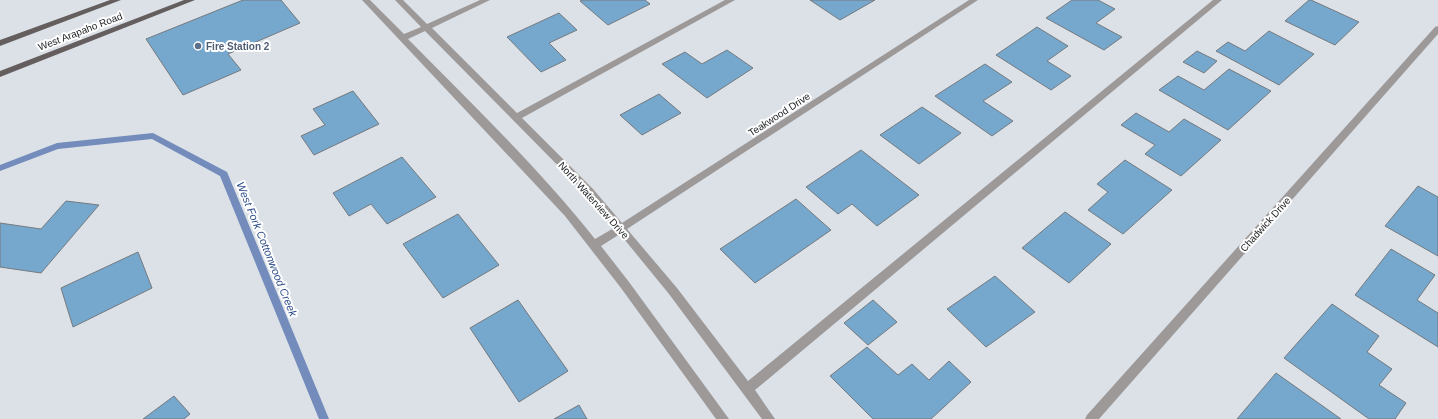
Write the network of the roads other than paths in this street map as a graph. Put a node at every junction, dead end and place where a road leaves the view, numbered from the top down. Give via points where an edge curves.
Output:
1 (117, 0) edge
2 (191, 0) edge
3 (366, 0) edge
4 (399, 0) edge
5 (486, 0) edge
6 (731, 0) edge
7 (974, 0) edge
8 (1218, 0) edge
9 (426, 27) junction
10 (1438, 29) edge
11 (403, 38) junction
12 (0, 44) edge
13 (0, 74) edge
14 (516, 117) junction
15 (621, 229) junction
16 (595, 246) junction
17 (746, 390) junction
18 (723, 419) edge
19 (769, 419) edge
20 (1091, 419) edge

1 - 12 main road, West Arapaho Road
2 - 13 main road, West Arapaho Road
3 - 11 street
4 - 9 street, North Waterview Drive
5 - 9 street
6 - 14 street
7 - 15 street, Teakwood Drive
8 - 17 street
9 - 11 street
9 - 14 street, North Waterview Drive
10 - 20 street, Chadwick Drive
11 - 16 street via 541,182
14 - 15 street, North Waterview Drive via 590,192
15 - 16 street, Teakwood Drive
15 - 17 street, North Waterview Drive via 673,291
16 - 18 street
17 - 19 street, North Waterview Drive

